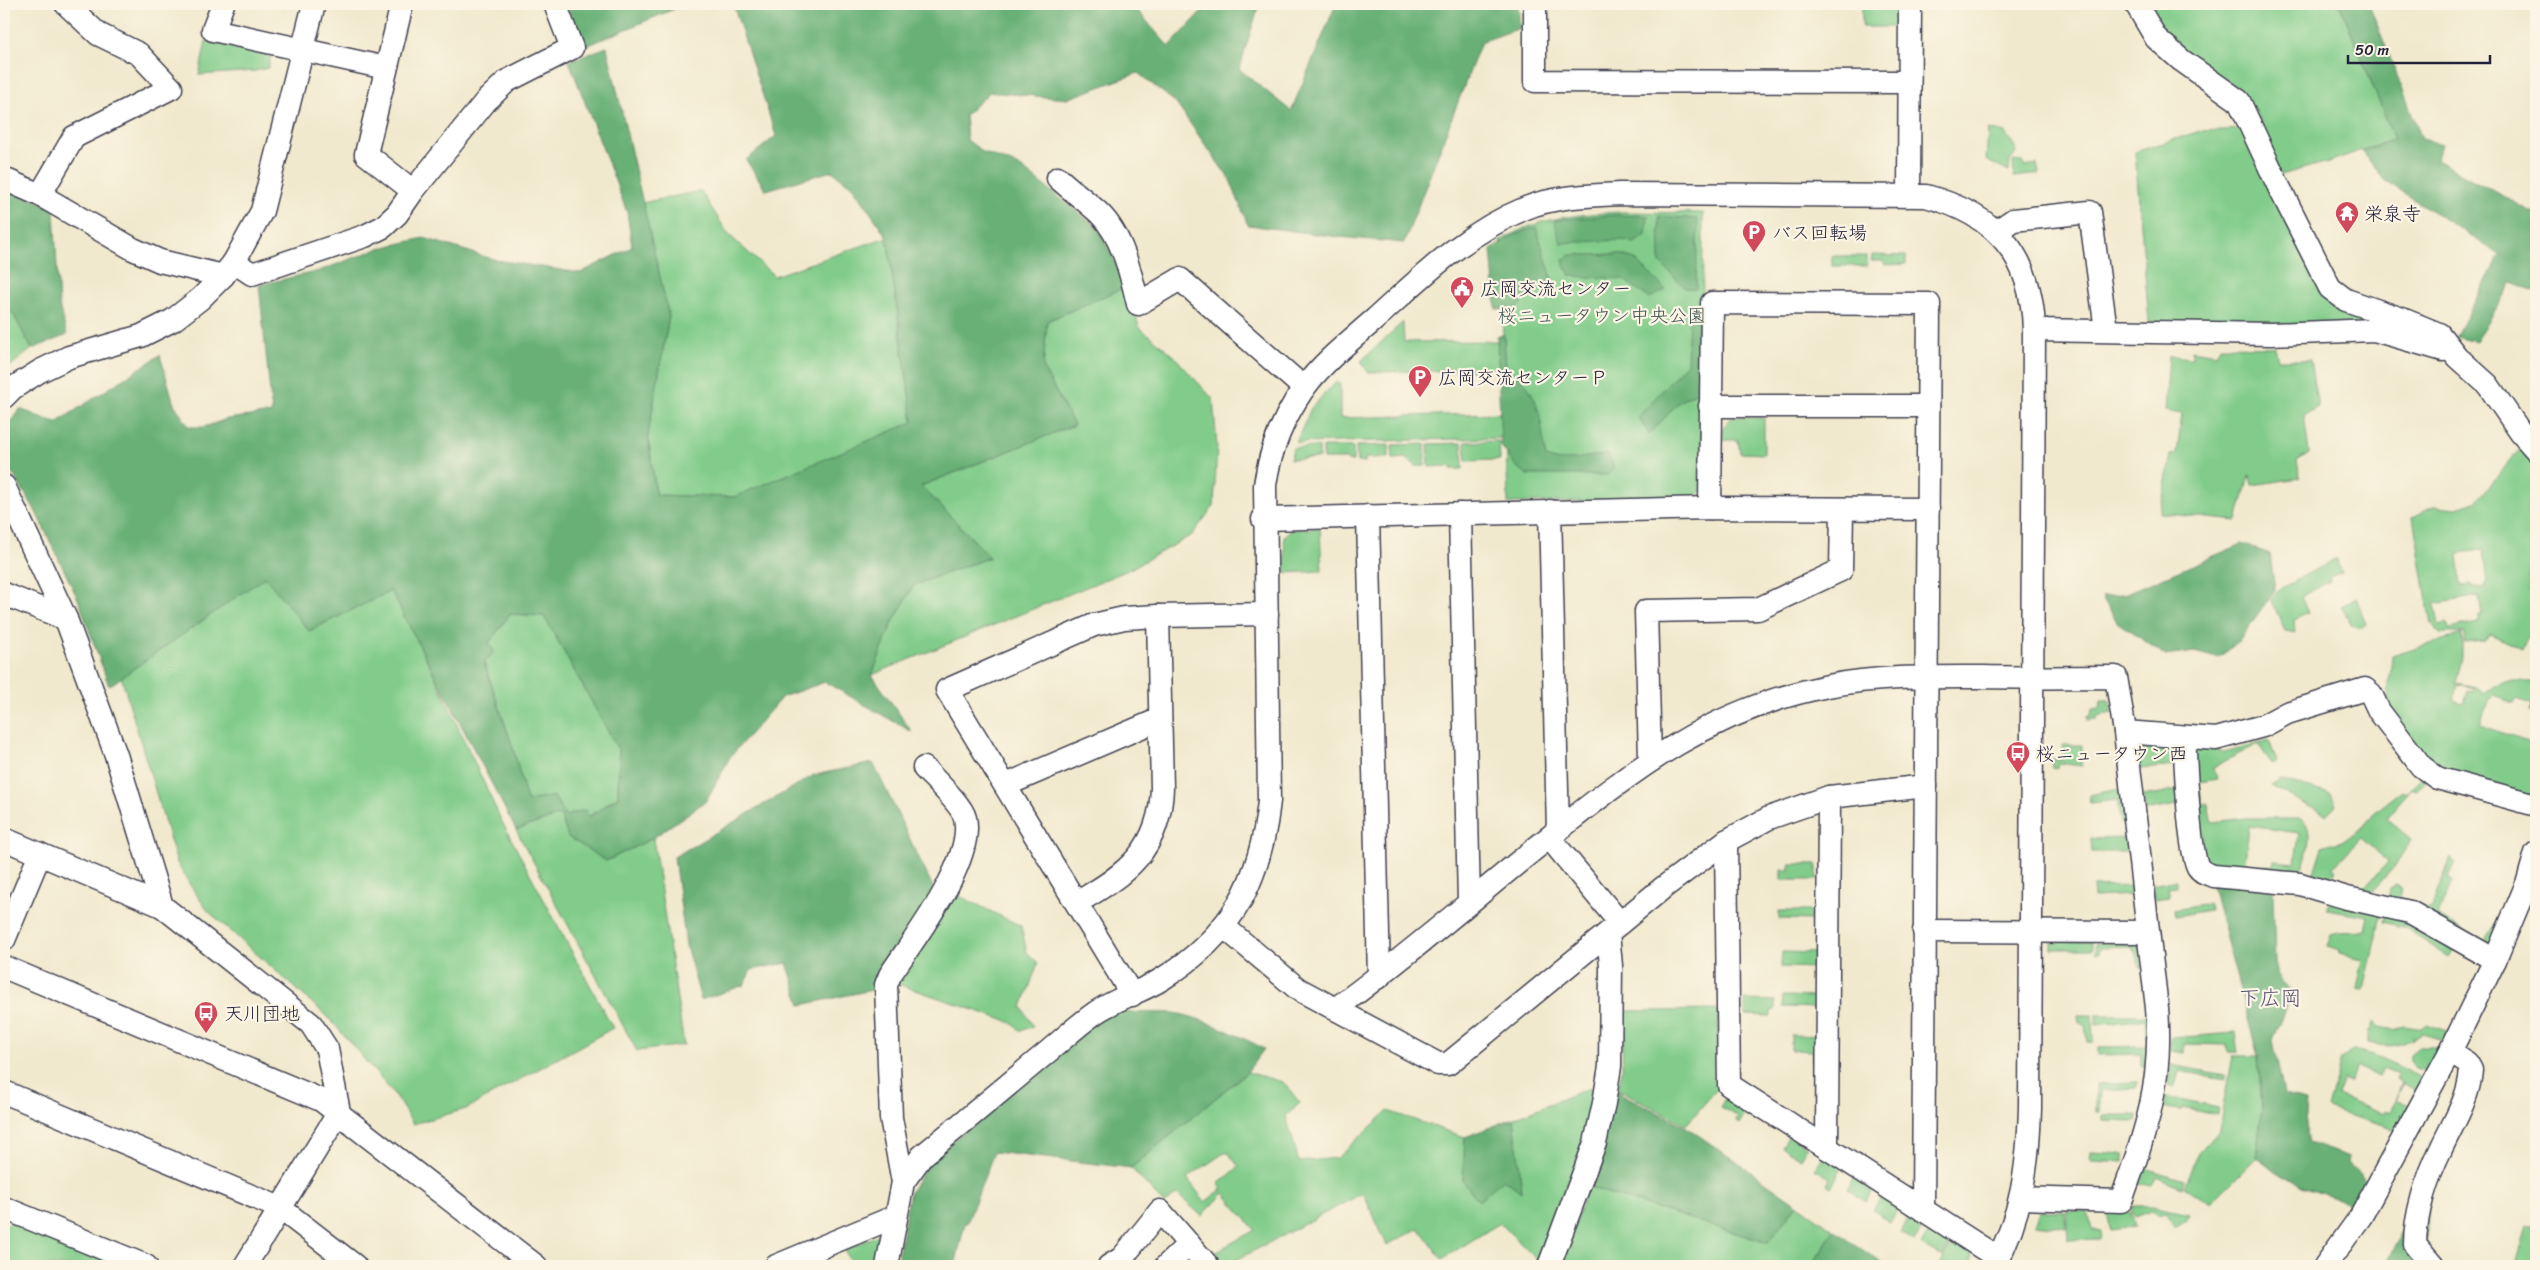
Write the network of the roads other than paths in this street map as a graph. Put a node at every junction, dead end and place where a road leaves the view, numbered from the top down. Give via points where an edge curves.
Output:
1 (66, 4) edge
2 (223, 4) edge
3 (314, 4) edge
4 (402, 4) edge
5 (555, 4) edge
6 (1535, 4) edge
7 (1910, 4) edge
8 (2136, 4) edge
9 (303, 50) junction
10 (386, 68) junction
11 (1910, 82) junction
12 (1058, 178) dead end
13 (4, 179) edge
14 (413, 191) junction
15 (1908, 194) junction
16 (40, 195) junction
17 (1997, 231) junction
18 (228, 269) junction
19 (2034, 330) junction
20 (2106, 330) junction
21 (2457, 357) junction
22 (1304, 388) junction
23 (4, 397) edge
24 (1710, 406) junction
25 (1928, 406) junction
26 (2536, 450) edge
27 (4, 486) edge
28 (1710, 508) junction
29 (1842, 508) junction
30 (1928, 509) junction
31 (1550, 511) junction
32 (1460, 514) junction
33 (1368, 516) junction
34 (1263, 519) junction
35 (4, 594) edge
36 (1267, 614) junction
37 (1158, 616) junction
38 (66, 619) junction
39 (1927, 677) junction
40 (2033, 678) junction
41 (1160, 719) junction
42 (2125, 732) junction
43 (2184, 736) junction
44 (1650, 759) junction
45 (924, 768) dead end
46 (1006, 785) junction
47 (1926, 786) junction
48 (1829, 798) junction
49 (2536, 805) edge
50 (4, 839) edge
51 (1558, 839) junction
52 (1726, 841) junction
53 (2536, 853) edge
54 (40, 854) junction
55 (1469, 901) junction
56 (1078, 902) junction
57 (162, 906) junction
58 (1223, 926) junction
59 (1614, 928) junction
60 (1924, 931) junction
61 (2030, 932) junction
62 (2148, 932) junction
63 (4, 940) edge
64 (2495, 960) junction
65 (4, 967) edge
66 (1379, 977) junction
67 (1132, 995) junction
68 (1335, 1009) junction
69 (2450, 1052) junction
70 (4, 1092) edge
71 (339, 1112) junction
72 (1827, 1148) junction
73 (902, 1182) junction
74 (2021, 1198) junction
75 (4, 1208) edge
76 (280, 1208) junction
77 (1923, 1210) junction
78 (894, 1217) junction
79 (1189, 1244) junction
80 (1996, 1262) edge
81 (134, 1264) edge
82 (245, 1266) edge
83 (355, 1266) edge
84 (536, 1266) edge
85 (776, 1266) edge
86 (887, 1266) edge
87 (1109, 1266) edge
88 (1166, 1266) edge
89 (1208, 1266) edge
90 (1549, 1266) edge
91 (2325, 1266) edge
92 (2432, 1266) edge

1 - 16 street via 98,34 139,54 171,88 74,137
2 - 9 street via 214,30
3 - 9 street
4 - 10 street
5 - 14 street via 572,48 507,81 486,101
6 - 11 street via 1535,81
7 - 11 street
8 - 21 street via 2156,38 2239,101 2330,288 2346,300 2439,334
9 - 10 street
9 - 18 street via 262,211
10 - 14 street via 366,154
11 - 15 street
12 - 22 street via 1100,214 1110,228 1123,254 1138,304 1180,279
13 - 16 street
14 - 18 street via 397,214 365,236 252,274
15 - 17 street via 1926,196 1958,207
15 - 22 street via 1619,194 1540,203 1493,223 1458,246 1342,348
16 - 18 street via 160,262
17 - 19 street via 2020,264 2026,280
17 - 20 street via 2013,220 2090,212
18 - 23 street via 200,299 173,320 141,336 70,357 40,371
19 - 20 street
19 - 40 street
20 - 21 street via 2271,334 2374,330 2435,346
21 - 26 street via 2488,385
22 - 34 street via 1272,447 1264,486
24 - 25 street
24 - 25 street via 1712,303 1721,303 1929,304
24 - 28 street
25 - 30 street
27 - 38 street
28 - 29 street
28 - 31 street
29 - 30 street
29 - 44 street via 1841,570 1758,609 1646,611
30 - 39 street
31 - 32 street
31 - 51 street
32 - 33 street
32 - 55 street
33 - 34 street
33 - 66 street
34 - 36 street
35 - 38 street
36 - 37 street
36 - 58 street via 1269,775 1265,836 1242,901
37 - 41 street
37 - 46 street via 1124,618 1094,625 947,690
38 - 57 street via 116,755
39 - 40 street
39 - 44 street via 1863,680 1782,697 1738,711
39 - 47 street
40 - 42 street via 2116,677
40 - 61 street
41 - 46 street
41 - 56 street via 1161,803 1154,831 1143,853 1126,871
42 - 43 street
42 - 62 street
43 - 49 street via 2216,739 2231,736 2263,726 2287,713 2364,689 2371,694 2379,711 2422,766 2437,778
43 - 64 street via 2192,834 2195,857 2201,871 2214,876 2300,884 2410,912
44 - 51 street
45 - 73 street via 965,817 966,833 948,886 886,985 891,1118
46 - 56 street
47 - 48 street
47 - 60 street
48 - 52 street via 1769,818
48 - 72 street
50 - 54 street
51 - 55 street
51 - 59 street
52 - 59 street
52 - 72 street via 1729,1085
53 - 64 street via 2528,881
54 - 57 street
54 - 63 street
55 - 66 street
56 - 67 street
57 - 71 street via 310,1024 327,1049
58 - 67 street via 1181,967
58 - 68 street via 1298,989
59 - 68 street via 1448,1064 1438,1064
59 - 90 street via 1610,1066 1604,1103 1595,1143
60 - 61 street
60 - 77 street
61 - 62 street
61 - 74 street via 2030,1110
62 - 74 street via 2158,1022 2158,1068 2153,1103 2121,1201
64 - 69 street
65 - 71 street via 321,1100
66 - 68 street
67 - 73 street via 1096,1012 922,1156
69 - 91 street via 2361,1216
69 - 92 street via 2467,1063 2471,1076 2468,1093 2439,1151 2422,1200 2415,1234 2415,1245
70 - 76 street
71 - 76 street
71 - 84 street
72 - 77 street
73 - 78 street
74 - 80 street via 2014,1225
75 - 81 street
76 - 82 street
76 - 83 street
77 - 80 street
78 - 85 street
78 - 86 street
79 - 87 street via 1160,1211 1122,1258
79 - 88 street
79 - 89 street

